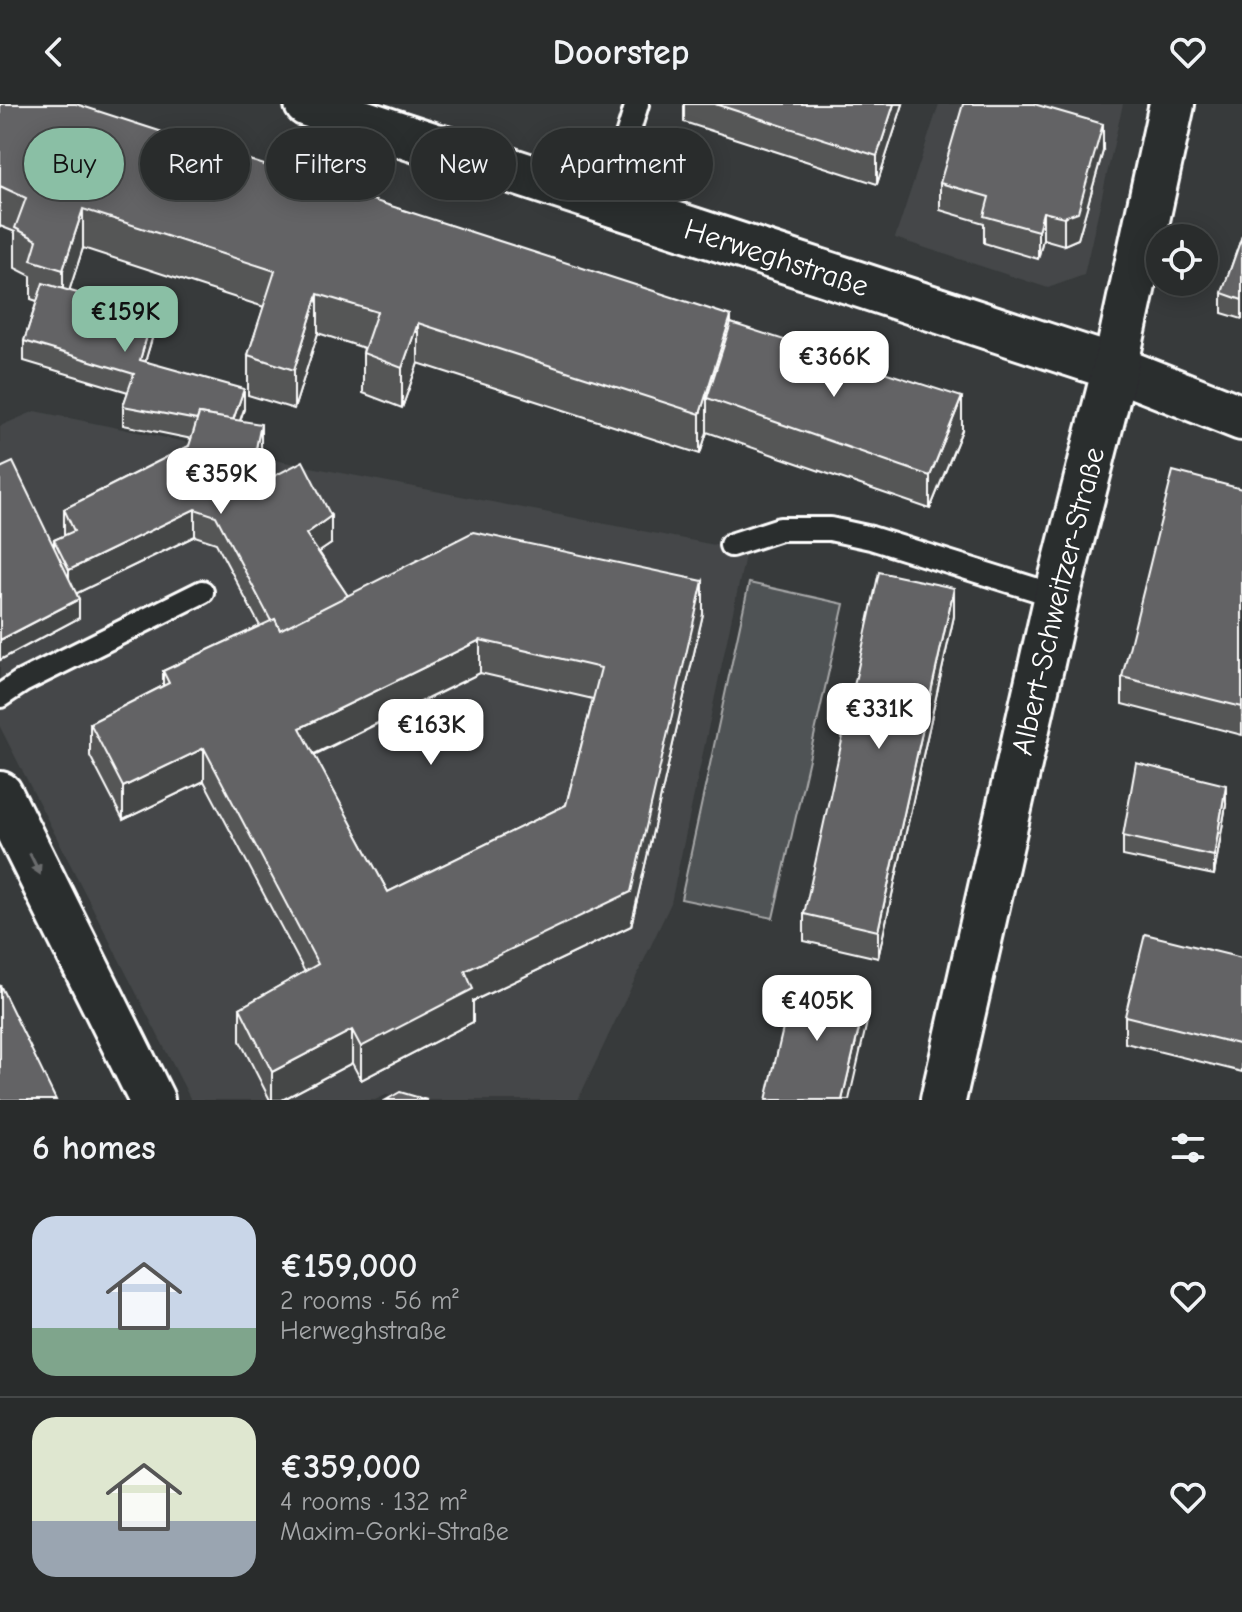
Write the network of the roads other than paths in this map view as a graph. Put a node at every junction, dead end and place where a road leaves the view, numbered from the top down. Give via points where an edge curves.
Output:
1 (307, 104) edge
2 (637, 104) edge
3 (1172, 104) edge
4 (607, 201) junction
5 (1115, 368) junction
6 (1242, 418) edge
7 (731, 545) dead end
8 (202, 592) dead end
9 (1057, 596) junction
10 (0, 696) edge
11 (0, 794) edge
12 (152, 1100) edge
13 (943, 1100) edge

1 - 4 street, Herweghstraße
2 - 4 lane
3 - 5 street, Albert-Schweitzer-Straße
4 - 5 street, Herweghstraße
5 - 6 street, Herweghstraße
5 - 9 street, Albert-Schweitzer-Straße
7 - 9 lane via 780,529 830,529
8 - 10 lane
9 - 13 street, Albert-Schweitzer-Straße
11 -> 12 street

